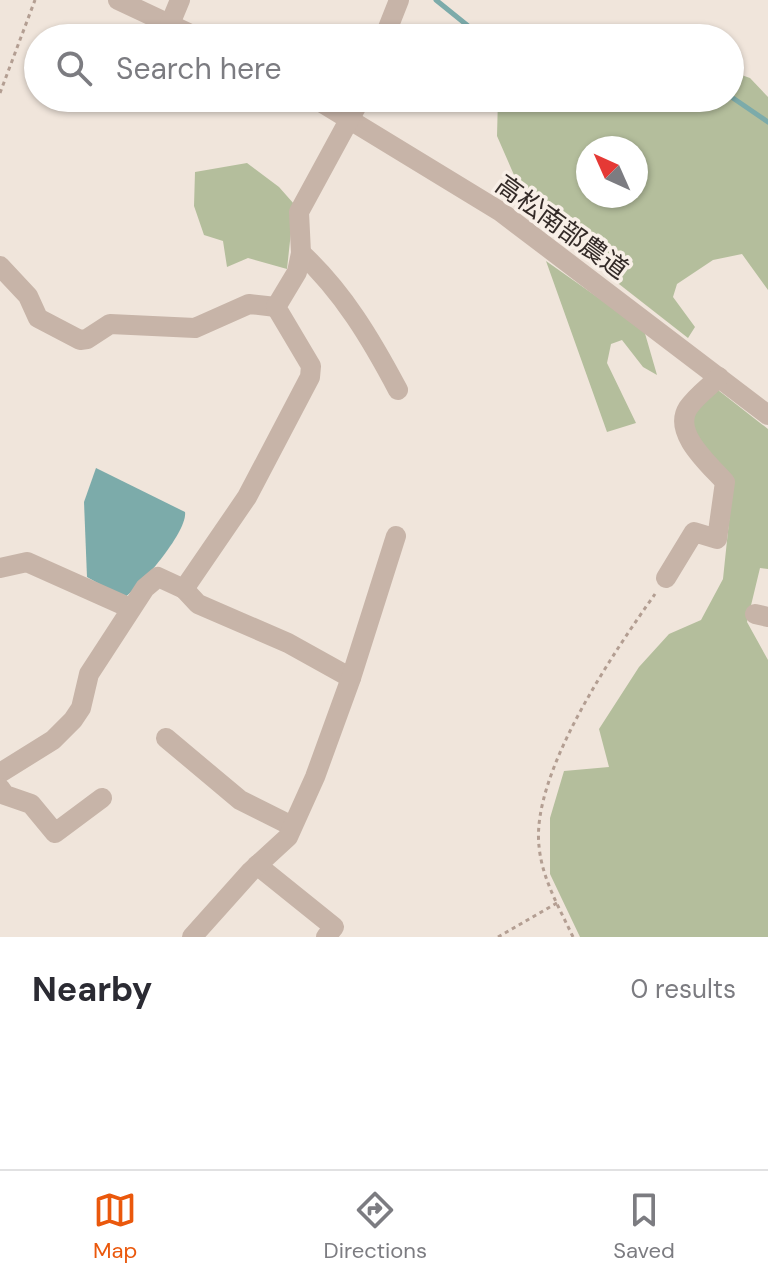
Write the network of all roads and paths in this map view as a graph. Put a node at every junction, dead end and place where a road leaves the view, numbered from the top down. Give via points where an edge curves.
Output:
1 (35, 0) edge
2 (118, 0) edge
3 (180, 0) edge
4 (399, 0) edge
5 (26, 24) edge
6 (170, 24) joint
7 (390, 24) edge
8 (24, 29) edge
9 (0, 93) edge
10 (339, 112) edge
11 (355, 112) edge
12 (352, 119) junction
13 (301, 253) junction
14 (0, 266) edge
15 (276, 307) junction
16 (719, 377) junction
17 (398, 390) dead end
18 (768, 415) edge
19 (396, 536) dead end
20 (0, 568) edge
21 (666, 578) joint
22 (184, 589) junction
23 (130, 608) junction
24 (351, 678) junction
25 (166, 738) dead end
26 (0, 773) edge
27 (0, 788) edge
28 (102, 798) dead end
29 (292, 826) junction
30 (257, 865) junction
31 (557, 903) junction
32 (192, 937) edge
33 (326, 937) edge
34 (498, 937) edge
35 (573, 937) edge

1 - 5 path
2 - 6 street
3 - 6 street
4 - 7 street
8 - 9 path
10 - 12 street, 高松南部農道
11 - 12 street
12 - 13 street via 299,212
12 - 16 street, 高松南部農道 via 501,212
13 - 15 street via 297,272
13 - 17 street via 355,315
14 - 15 street via 28,296 38,318 80,340 110,324 195,328 249,304
15 - 22 street via 311,366 310,377 247,497
16 - 18 street, 高松南部農道
16 - 21 street via 688,409 683,422 687,435 725,482 717,539 694,532
19 - 24 street
20 - 23 street via 27,562
21 - 31 path via 621,643 566,740 548,785 538,844
22 - 23 street via 158,577
22 - 24 street via 198,604 288,643
23 - 26 street via 89,674 73,720 53,740
24 - 29 street
25 - 29 street via 240,800
27 - 28 street via 31,804 55,833
29 - 30 street via 288,837
30 - 32 street
30 - 33 street via 334,927
31 - 34 path
31 - 35 path

